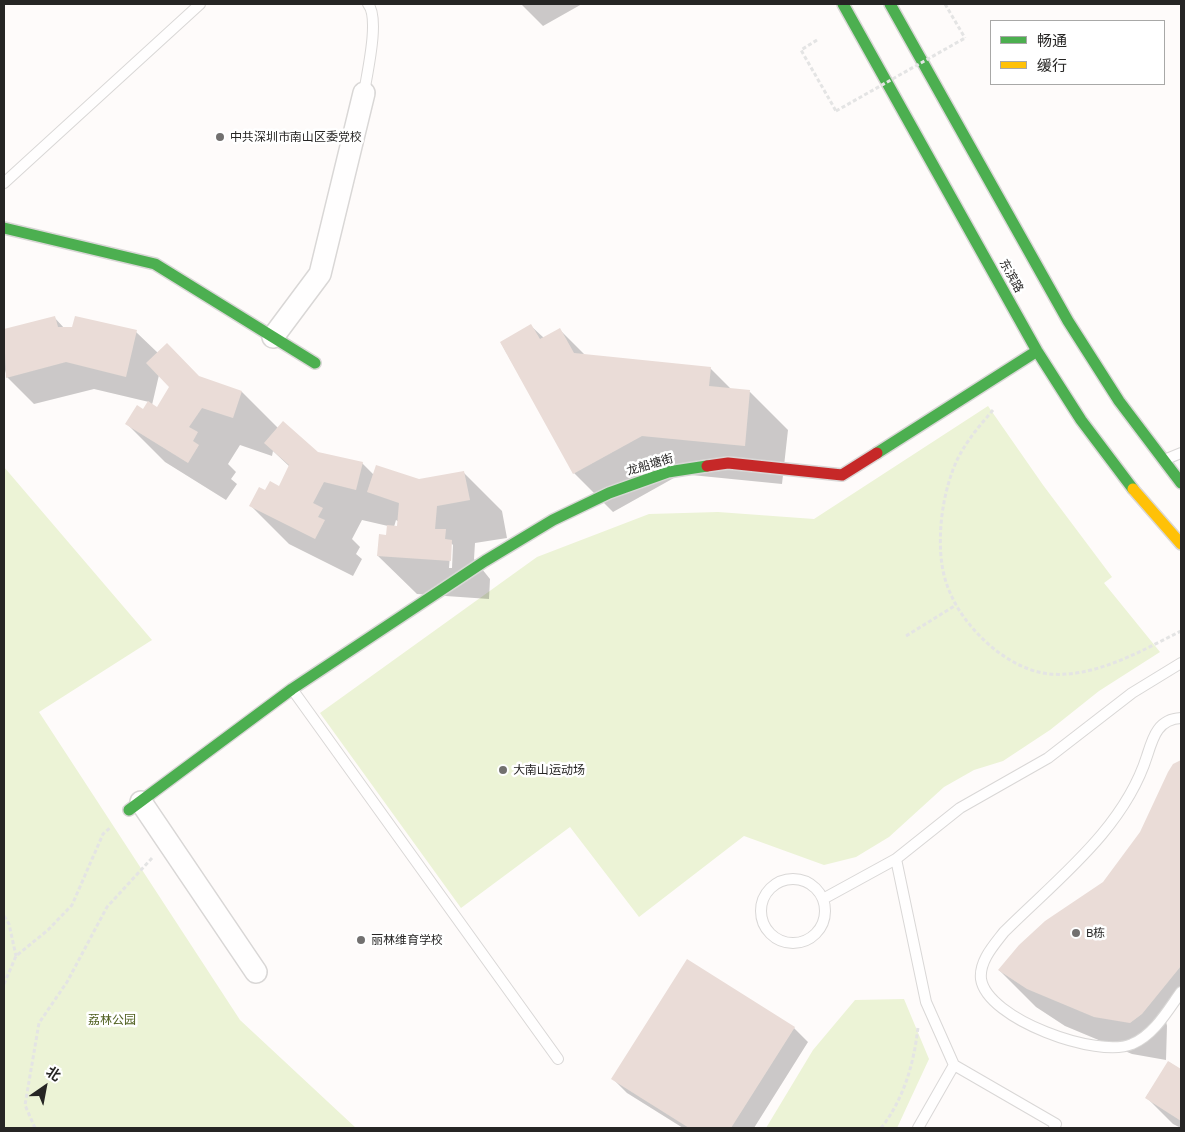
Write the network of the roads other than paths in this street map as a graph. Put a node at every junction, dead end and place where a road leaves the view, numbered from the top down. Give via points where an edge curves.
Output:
1 (200, 4) edge
2 (368, 4) edge
3 (843, 4) edge
4 (890, 4) edge
5 (364, 93) joint
6 (4, 182) edge
7 (4, 228) edge
8 (273, 337) junction
9 (1037, 351) junction
10 (315, 363) dead end
11 (1181, 453) edge
12 (1163, 461) junction
13 (1181, 483) edge
14 (1181, 544) edge
15 (1181, 664) edge
16 (292, 689) junction
17 (1181, 718) edge
18 (135, 806) joint
19 (896, 859) junction
20 (823, 899) junction
21 (256, 972) dead end
22 (1181, 992) edge
23 (558, 1059) dead end
24 (954, 1065) junction
25 (918, 1128) edge
26 (1054, 1128) edge

1 - 6 lane
2 - 5 lane via 372,8 374,22
3 - 9 street, 东滨路
4 - 12 street via 1068,321 1119,401
5 - 8 street via 320,274
7 - 8 street via 155,264
8 - 10 street
9 - 14 street, 东滨路 via 1081,420 1134,490
9 - 16 street, 龙船塘街 via 842,475 728,464 668,472 609,493 553,520 485,561
11 - 12 lane
12 - 13 street
15 - 19 lane via 1132,693 1048,758 960,808
16 - 18 street, 龙船塘街
16 - 23 lane
17 - 22 lane via 1172,718 1161,725 1133,790 1118,815 1004,932 983,965 981,978 985,991 1003,1010 1034,1028 1090,1046 1111,1049 1132,1044 1151,1031
18 - 21 street via 167,841
19 - 20 lane
19 - 24 lane via 926,1002
20 - 20 lane via 809,884 788,880 770,889 761,908 762,919 774,936 783,941 803,941 812,937 822,925
24 - 25 lane
24 - 26 lane via 1056,1124

